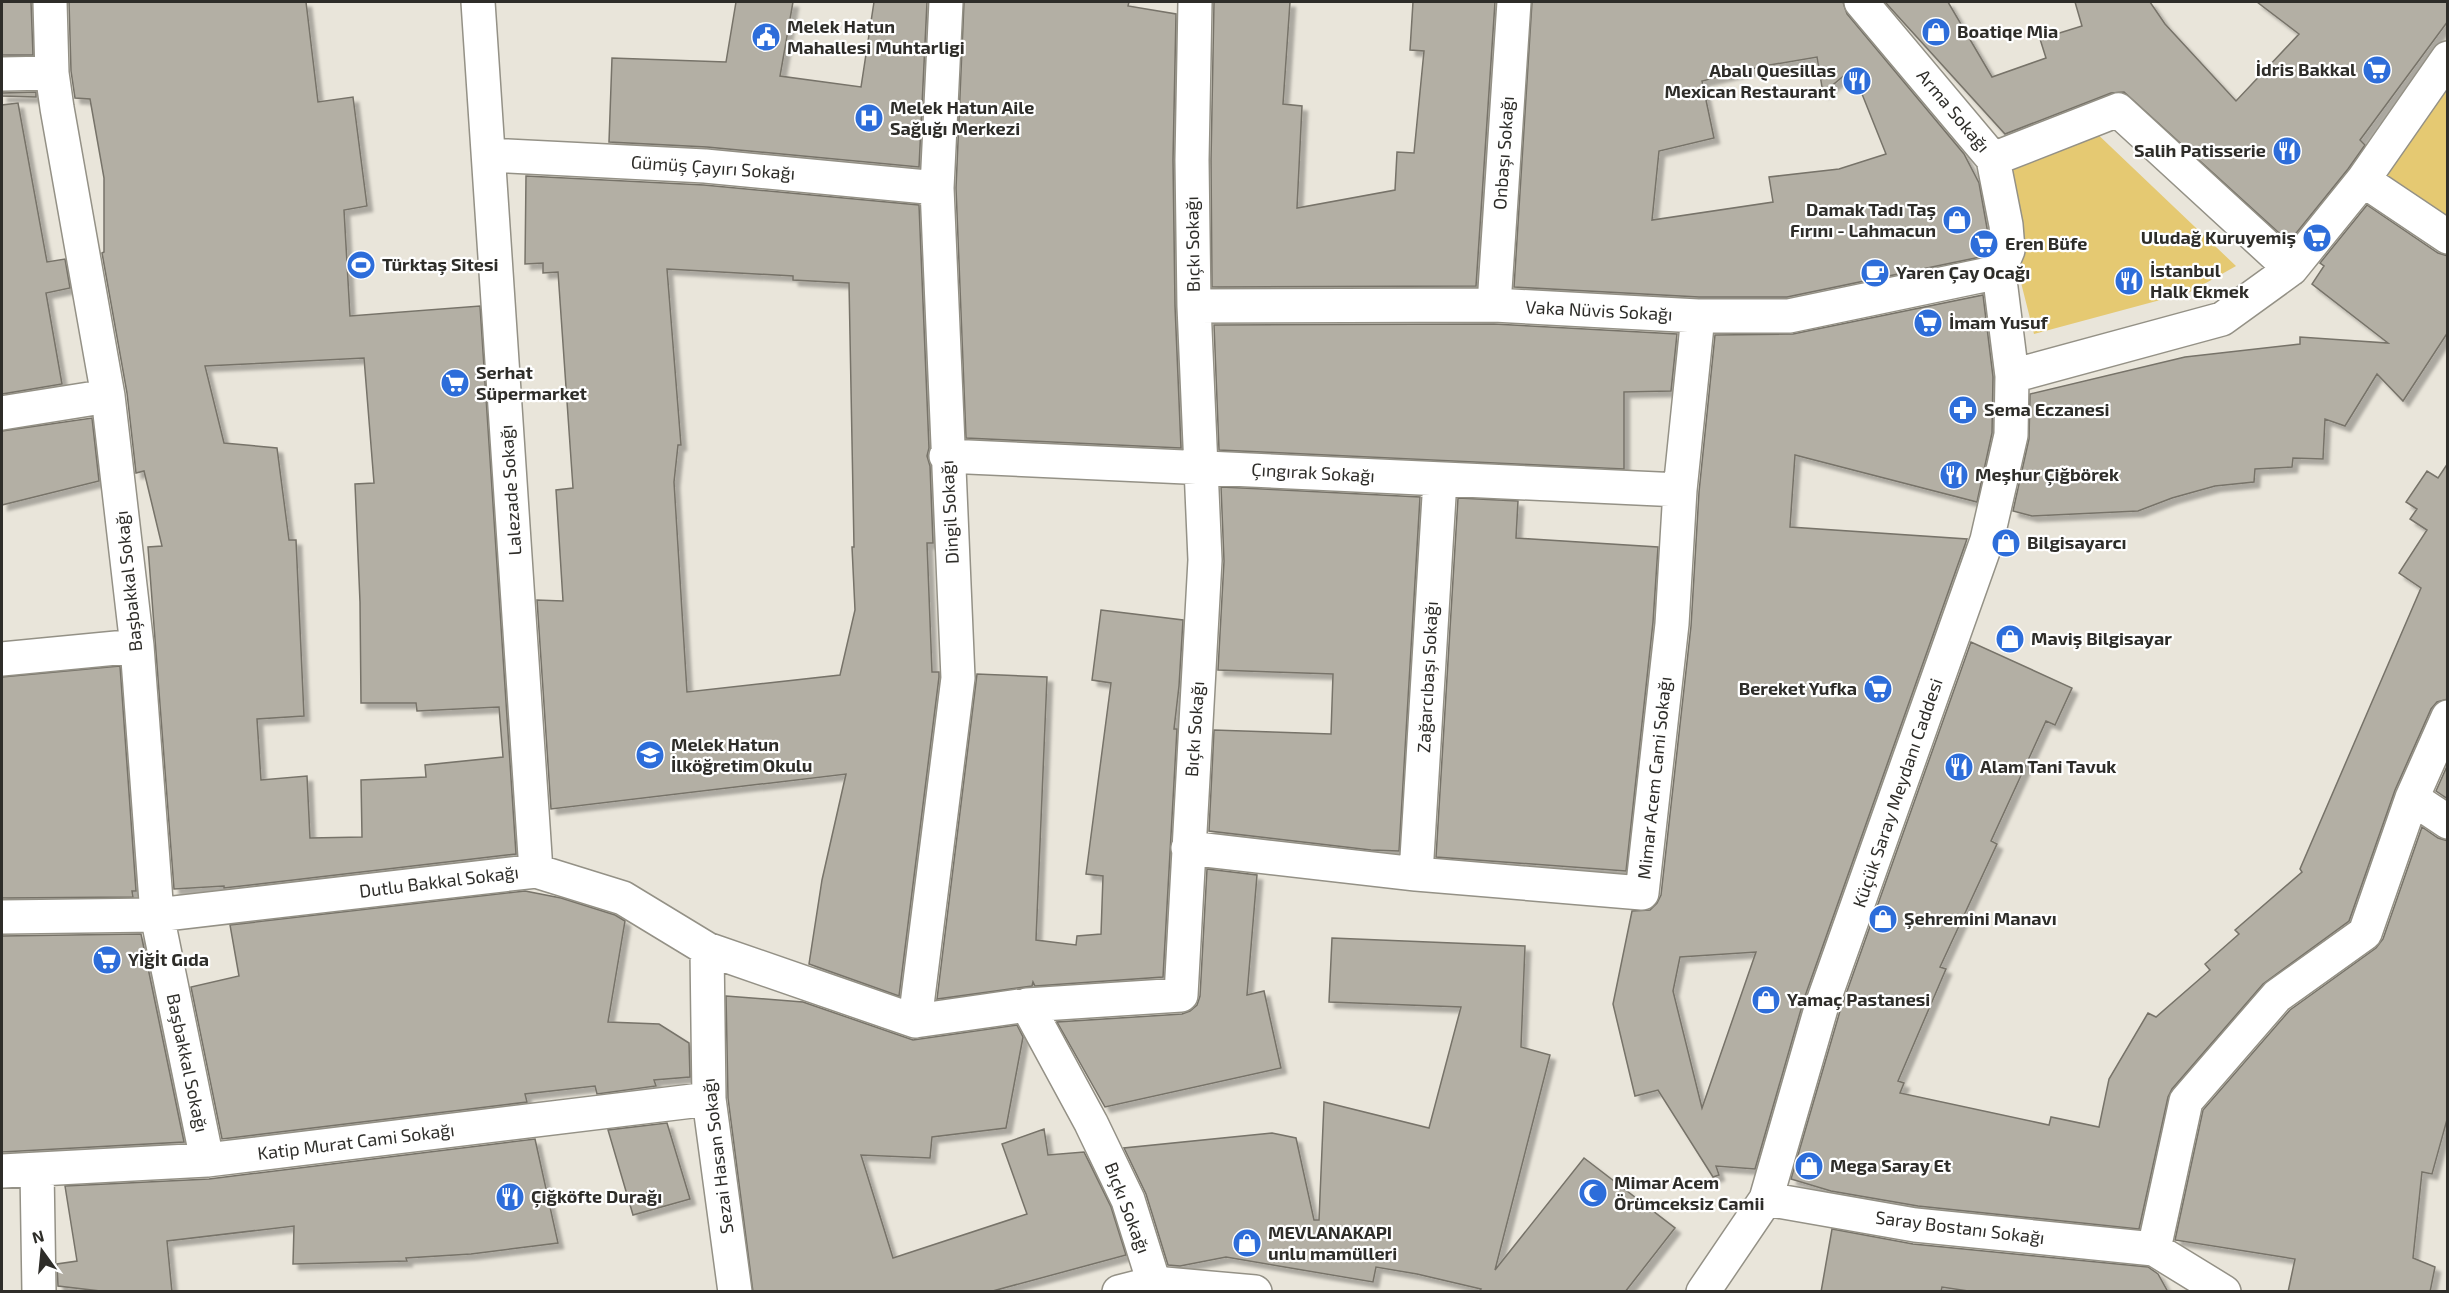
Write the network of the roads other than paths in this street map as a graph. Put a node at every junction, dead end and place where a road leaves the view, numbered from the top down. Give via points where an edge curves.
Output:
1 (50, 2) edge
2 (478, 2) edge
3 (946, 2) edge
4 (1195, 2) edge
5 (1514, 2) edge
6 (1861, 2) edge
7 (2448, 58) edge
8 (52, 73) junction
9 (2, 74) edge
10 (489, 155) junction
11 (1993, 159) junction
12 (2364, 180) junction
13 (937, 188) junction
14 (2448, 237) edge
15 (2291, 269) junction
16 (1999, 272) junction
17 (1494, 305) junction
18 (1194, 306) junction
19 (1698, 316) junction
20 (2012, 376) junction
21 (108, 396) junction
22 (2, 413) edge
23 (946, 456) junction
24 (1202, 467) junction
25 (1440, 480) junction
26 (1680, 490) junction
27 (136, 646) junction
28 (2, 659) edge
29 (2448, 717) edge
30 (2412, 798) junction
31 (2448, 822) edge
32 (1188, 848) junction
33 (536, 871) junction
34 (1416, 874) junction
35 (157, 915) junction
36 (2, 917) edge
37 (706, 949) junction
38 (1027, 1005) junction
39 (915, 1021) junction
40 (709, 1099) junction
41 (207, 1160) junction
42 (37, 1170) junction
43 (2, 1172) edge
44 (1766, 1199) junction
45 (2154, 1249) junction
46 (1154, 1283) junction
47 (39, 1292) edge
48 (735, 1292) edge
49 (1119, 1292) edge
50 (1255, 1292) edge
51 (1703, 1292) edge
52 (2224, 1292) edge

1 - 8 street, Başbakkal Sokağı
2 - 10 street, Lalezade Sokağı
3 - 13 street, Dingil Sokağı
4 - 18 street, Bıçkı Sokağı
5 - 17 street, Onbaşı Sokağı
6 - 11 street, Arma Sokağı
7 - 12 street
8 - 9 street
8 - 21 street, Başbakkal Sokağı
10 - 13 street, Gümüş Çayırı Sokağı via 705,165
10 - 33 street, Lalezade Sokağı
11 - 15 street via 2118,110
11 - 16 street, Arma Sokağı via 2008,250
12 - 14 street
12 - 15 street
13 - 23 street, Dingil Sokağı
15 - 20 street via 2222,320
16 - 19 street, Vaka Nüvis Sokağı via 1789,316
16 - 20 street, Küçük Saray Meydanı Caddesi
17 - 18 street, Vaka Nüvis Sokağı
17 - 19 street, Vaka Nüvis Sokağı
18 - 24 street, Bıçkı Sokağı
19 - 26 street, Mimar Acem Cami Sokağı
20 - 44 street, Küçük Saray Meydanı Caddesi via 2011,435 1987,540 1822,1005
21 - 22 street
21 - 27 street, Başbakkal Sokağı
23 - 24 street, Çıngırak Sokağı
23 - 39 street, Dingil Sokağı via 958,678
24 - 25 street, Çıngırak Sokağı
24 - 32 street, Bıçkı Sokağı via 1205,560
25 - 26 street, Çıngırak Sokağı
25 - 34 street, Zağarcıbaşı Sokağı
26 - 34 street, Mimar Acem Cami Sokağı via 1672,624 1642,893
27 - 28 street
27 - 35 street, Başbakkal Sokağı
29 - 30 street
30 - 31 street
30 - 45 street via 2365,933 2277,996 2186,1101
32 - 34 street, Mimar Acem Cami Sokağı
32 - 38 street, Bıçkı Sokağı via 1181,995
33 - 35 street, Dutlu Bakkal Sokağı
33 - 37 street, Dutlu Bakkal Sokağı via 623,898
35 - 36 street, Dutlu Bakkal Sokağı
35 - 41 street, Başbakkal Sokağı
37 - 39 street, Dutlu Bakkal Sokağı
37 - 40 street, Sezai Hasan Sokağı
38 - 39 street, Dutlu Bakkal Sokağı
38 - 46 street, Bıçkı Sokağı via 1128,1200
40 - 41 street, Katip Murat Cami Sokağı
40 - 48 street, Sezai Hasan Sokağı
41 - 42 street, Katip Murat Cami Sokağı
42 - 43 street, Katip Murat Cami Sokağı
42 - 47 street
44 - 45 street, Saray Bostanı Sokağı via 1915,1226
44 - 51 street, Küçük Saray Meydanı Caddesi
45 - 52 street
46 - 49 street
46 - 50 street

